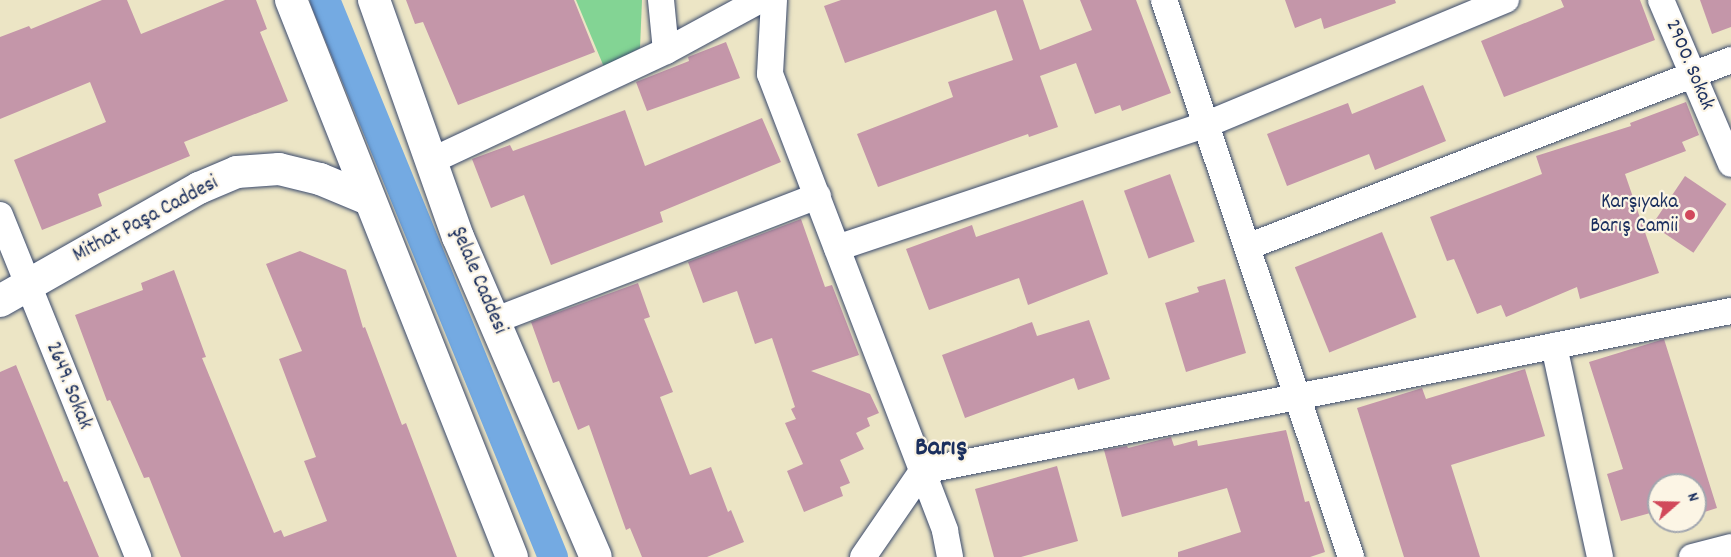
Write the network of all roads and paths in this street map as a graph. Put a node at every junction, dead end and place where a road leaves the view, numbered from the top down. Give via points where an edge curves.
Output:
1 (291, 0) edge
2 (374, 0) edge
3 (661, 0) edge
4 (760, 0) edge
5 (774, 0) edge
6 (1164, 0) edge
7 (1506, 0) edge
8 (1661, 0) edge
9 (666, 51) junction
10 (1731, 60) edge
11 (1694, 75) junction
12 (1205, 125) junction
13 (431, 160) junction
14 (1731, 164) edge
15 (818, 196) junction
16 (368, 199) junction
17 (0, 215) edge
18 (1247, 247) junction
19 (837, 248) junction
20 (6, 249) edge
21 (27, 285) junction
22 (0, 301) edge
23 (1731, 310) edge
24 (496, 320) junction
25 (1554, 346) junction
26 (1298, 396) junction
27 (922, 471) junction
28 (1731, 547) edge
29 (138, 557) edge
30 (512, 557) edge
31 (596, 557) edge
32 (863, 557) edge
33 (950, 557) edge
34 (1351, 557) edge
35 (1600, 557) edge
36 (1692, 557) edge

1 - 16 street
2 - 13 street, Şelale Caddesi
3 - 9 street
4 - 9 street
5 - 15 street via 771,74
6 - 12 street
7 - 12 street
8 - 11 street, 2900. Sokak
9 - 13 street
10 - 11 street
11 - 14 street, 2900. Sokak
11 - 18 street
12 - 18 street
12 - 19 street
13 - 24 street, Şelale Caddesi via 458,237
15 - 19 street
15 - 24 street
16 - 21 street, Mithat Paşa Caddesi via 320,179 279,169 237,172 198,188
16 - 30 street
17 - 20 street, 2649. Sokak
18 - 26 street
19 - 27 street
20 - 21 street, 2649. Sokak
21 - 22 street, Mithat Paşa Caddesi
21 - 29 street, 2649. Sokak
23 - 25 street
24 - 31 street, Şelale Caddesi
25 - 26 street
25 - 35 street
26 - 27 street
26 - 34 street
27 - 32 street
27 - 33 street via 945,531
28 - 36 street

